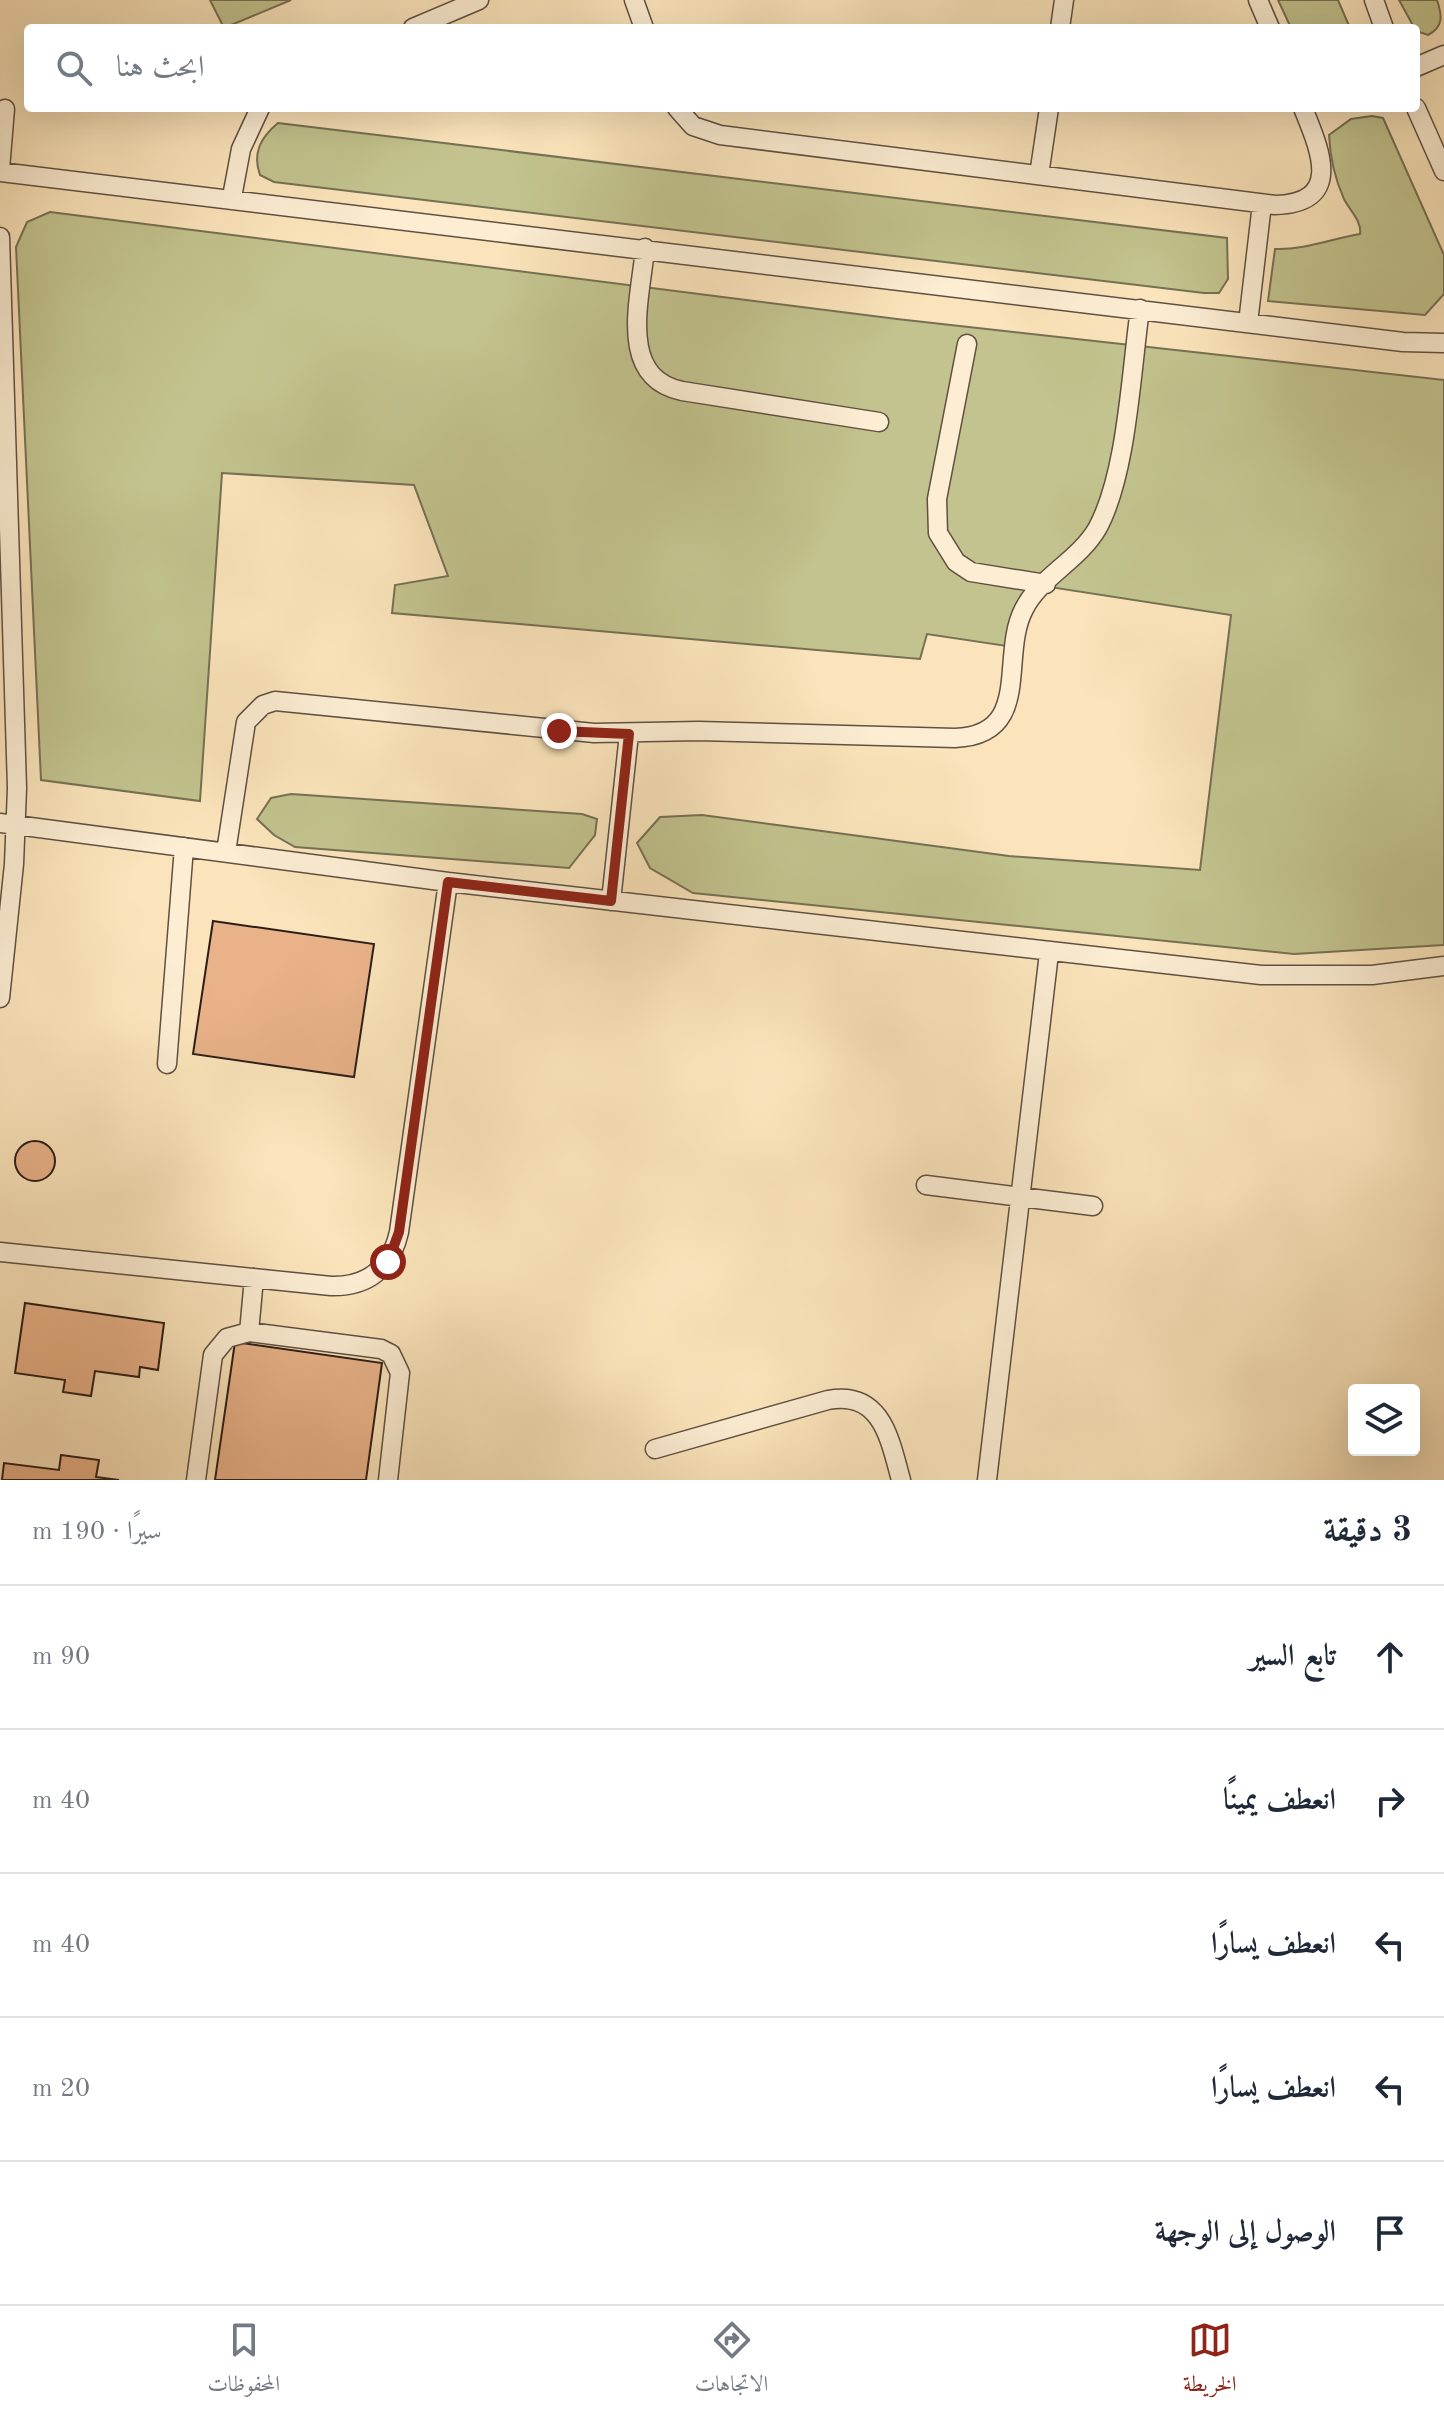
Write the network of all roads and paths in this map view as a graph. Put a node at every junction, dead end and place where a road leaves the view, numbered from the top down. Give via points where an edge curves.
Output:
1 (479, 0) edge
2 (634, 0) edge
3 (1064, 0) edge
4 (1258, 0) edge
5 (1374, 0) edge
6 (422, 24) edge
7 (643, 24) edge
8 (1061, 24) edge
9 (1268, 24) edge
10 (1383, 24) edge
11 (1444, 55) edge
12 (1420, 65) edge
13 (5, 109) dead end
14 (258, 112) edge
15 (681, 112) edge
16 (1048, 112) edge
17 (1310, 112) edge
18 (1418, 112) edge
19 (0, 170) edge
20 (1444, 171) edge
21 (1039, 175) junction
22 (232, 197) junction
23 (1262, 204) junction
24 (0, 237) edge
25 (645, 248) junction
26 (1140, 309) junction
27 (1248, 323) junction
28 (1444, 343) edge
29 (967, 344) dead end
30 (879, 422) dead end
31 (1046, 584) junction
32 (629, 734) junction
33 (8, 824) edge
34 (184, 847) junction
35 (226, 852) junction
36 (448, 882) junction
37 (611, 901) junction
38 (1049, 953) junction
39 (1444, 966) edge
40 (0, 998) edge
41 (167, 1064) dead end
42 (926, 1185) dead end
43 (1021, 1197) junction
44 (1093, 1206) dead end
45 (0, 1252) edge
46 (254, 1278) junction
47 (249, 1332) junction
48 (655, 1449) dead end
49 (196, 1480) edge
50 (388, 1480) edge
51 (901, 1480) edge
52 (987, 1480) edge

1 - 6 lane
2 - 7 lane
3 - 8 lane
4 - 9 lane
5 - 10 lane
11 - 12 lane
13 - 19 lane
14 - 22 lane via 241,149
15 - 21 lane via 705,132
16 - 21 lane
17 - 23 lane via 1322,155 1319,181 1289,205
18 - 20 lane
19 - 22 lane
21 - 23 lane
22 - 25 lane
23 - 27 lane
24 - 33 lane
25 - 26 lane
25 - 30 lane via 638,352 653,379 682,391
26 - 27 lane
26 - 31 lane via 1112,490 1097,529
27 - 28 lane
29 - 31 lane via 937,499 938,533 956,562 971,572
31 - 32 lane via 1033,595 1017,625 1006,709 997,722 971,738
32 - 35 lane via 275,701 246,722
32 - 37 lane
33 - 34 lane
33 - 40 lane
34 - 35 lane
34 - 41 lane
35 - 36 lane
36 - 37 lane
36 - 46 lane via 396,1248 377,1274 347,1286
37 - 38 lane
38 - 39 lane via 1261,975 1372,975
38 - 43 lane
42 - 43 lane
43 - 44 lane
43 - 52 lane
45 - 46 lane
46 - 47 lane
47 - 49 lane via 227,1338 213,1355
47 - 50 lane via 391,1354 400,1373
48 - 51 lane via 851,1398 874,1409 883,1421

